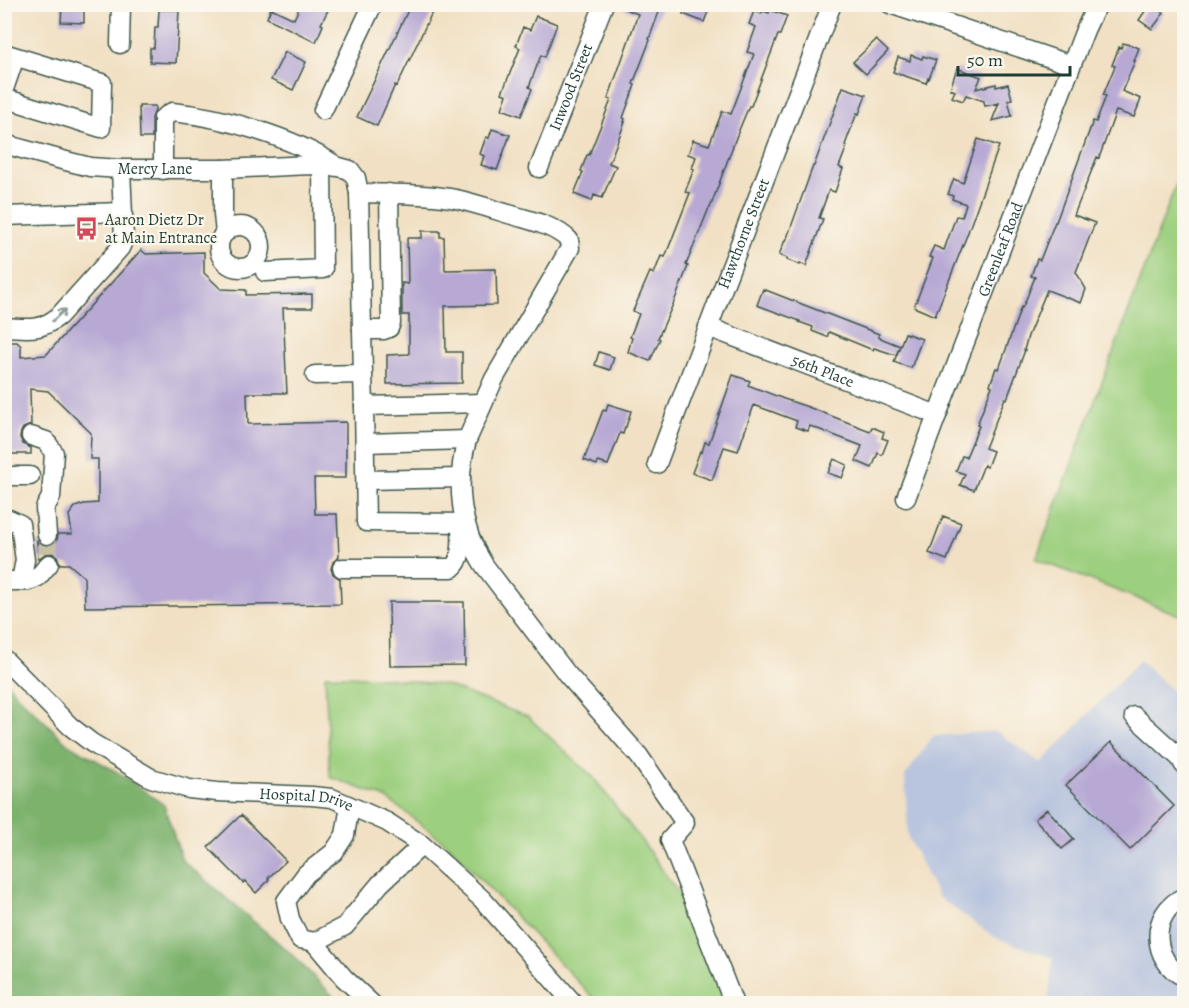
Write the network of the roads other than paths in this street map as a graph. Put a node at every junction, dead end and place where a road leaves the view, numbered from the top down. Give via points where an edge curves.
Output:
1 (122, 4) edge
2 (373, 4) edge
3 (604, 4) edge
4 (832, 4) edge
5 (890, 4) edge
6 (1099, 4) edge
7 (120, 44) dead end
8 (10, 55) edge
9 (1071, 65) junction
10 (4, 89) edge
11 (4, 98) edge
12 (323, 110) dead end
13 (4, 144) edge
14 (324, 166) junction
15 (539, 168) dead end
16 (121, 169) junction
17 (223, 169) junction
18 (163, 170) junction
19 (359, 193) junction
20 (389, 194) junction
21 (122, 213) junction
22 (4, 216) edge
23 (225, 233) dead end
24 (265, 272) dead end
25 (4, 327) edge
26 (708, 327) junction
27 (362, 330) junction
28 (363, 374) junction
29 (315, 375) dead end
30 (483, 403) junction
31 (364, 406) junction
32 (937, 415) junction
33 (31, 436) dead end
34 (467, 440) junction
35 (365, 443) junction
36 (657, 464) dead end
37 (4, 476) edge
38 (30, 476) dead end
39 (461, 478) junction
40 (366, 480) junction
41 (906, 498) dead end
42 (7, 519) edge
43 (463, 523) junction
44 (49, 564) dead end
45 (342, 568) dead end
46 (13, 581) edge
47 (4, 659) edge
48 (1134, 716) dead end
49 (1185, 765) edge
50 (350, 806) junction
51 (422, 845) junction
52 (1185, 897) edge
53 (314, 942) junction
54 (1185, 977) edge
55 (372, 1004) edge
56 (574, 1004) edge
57 (734, 1004) edge

1 - 7 street
2 - 12 street
3 - 15 street, Inwood Street
4 - 26 street, Hawthorne Street
5 - 9 street
6 - 9 street, Greenleaf Road
8 - 10 street
8 - 11 street via 102,83 101,128
9 - 32 street, Greenleaf Road
13 - 16 street, Mercy Lane via 90,167
14 - 17 street, Mercy Lane
14 - 18 street via 310,150 237,124 172,112 163,118
14 - 19 street via 350,170
14 - 24 street via 323,269
16 - 18 street, Mercy Lane
16 - 21 street
17 - 18 street, Mercy Lane
17 - 23 street
19 - 20 street
19 - 27 street
20 - 27 street via 391,323 384,330
20 - 30 street via 465,201 541,224 569,240 570,248
21 - 22 street
25 -> 21 street via 36,328 59,316 120,248 124,239
26 - 32 street, 56th Place
26 - 36 street, Hawthorne Street
27 - 28 street
28 - 29 street
28 - 31 street
30 - 31 street
30 - 34 street
31 - 35 street
32 - 41 street, Greenleaf Road
33 - 42 street via 45,441 54,453 51,497 45,508 46,529
34 - 35 street
34 - 39 street
35 - 40 street
37 - 38 street
39 - 40 street
39 - 43 street
40 - 43 street via 366,522
42 - 46 street via 20,524 25,560
43 - 45 street via 460,556 452,568
43 - 57 street via 484,565 567,674 639,756 685,823 670,840
44 - 46 street via 38,578
47 - 50 street, Hospital Drive via 70,726 151,778 217,792 312,795
48 - 49 street
50 - 51 street, Hospital Drive via 387,822
50 - 53 street via 340,844 306,874 286,901 300,939
51 - 53 street via 380,884 345,926
51 - 56 street, Hospital Drive via 482,899
52 - 54 street via 1168,909 1158,933 1163,958 1171,969
53 - 55 street

